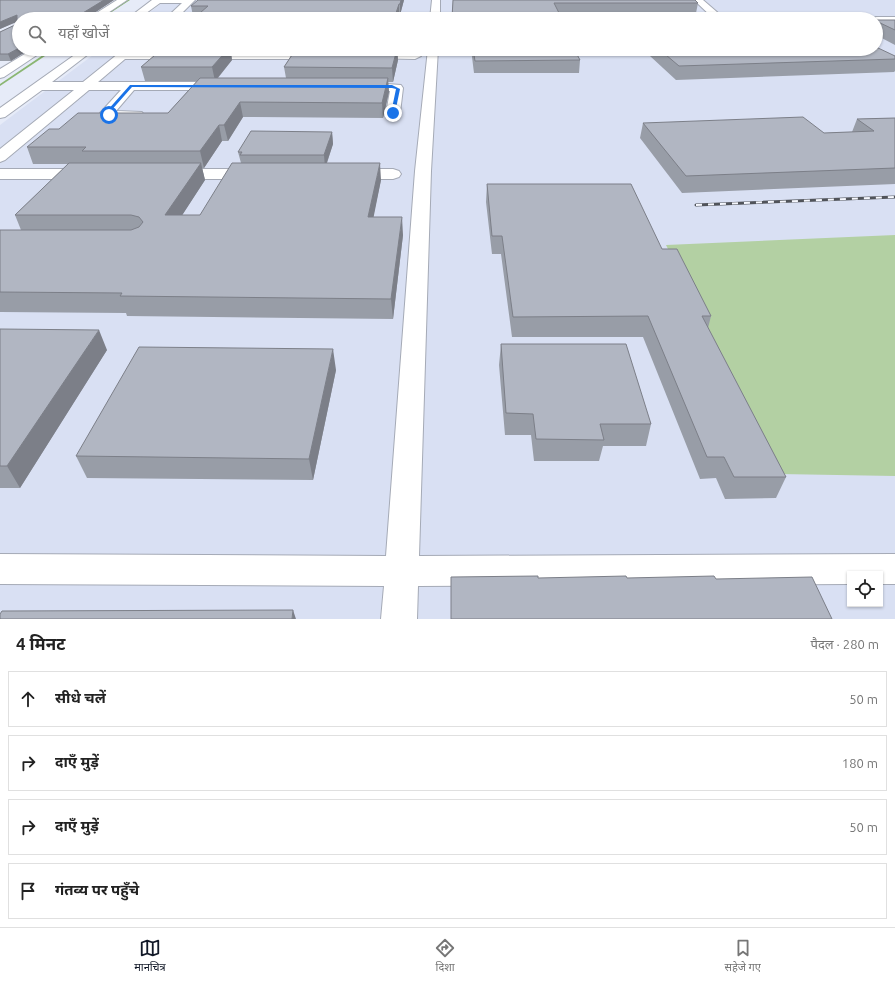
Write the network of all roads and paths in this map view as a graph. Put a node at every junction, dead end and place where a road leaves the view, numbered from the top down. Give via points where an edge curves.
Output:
1 (123, 0) edge
2 (159, 0) edge
3 (191, 0) edge
4 (436, 0) edge
5 (698, 0) edge
6 (103, 12) edge
7 (142, 12) edge
8 (178, 12) edge
9 (435, 12) edge
10 (712, 12) edge
11 (883, 20) edge
12 (895, 20) edge
13 (30, 56) edge
14 (81, 56) edge
15 (115, 56) edge
16 (424, 56) edge
17 (0, 74) edge
18 (39, 86) junction
19 (85, 86) junction
20 (131, 86) junction
21 (234, 86) edge
22 (345, 86) edge
23 (393, 113) dead end
24 (152, 115) edge
25 (5, 117) edge
26 (39, 124) junction
27 (0, 157) edge
28 (0, 174) edge
29 (102, 174) edge
30 (157, 174) edge
31 (267, 174) edge
32 (338, 174) edge
33 (393, 174) dead end
34 (0, 569) edge
35 (895, 569) edge
36 (402, 571) junction
37 (399, 619) edge

1 - 6 street
2 - 3 street
2 - 7 street
3 - 8 street
4 - 9 street
5 - 10 street
11 - 12 street
13 - 17 street
14 - 18 street
15 - 19 street
16 - 36 street via 423,171
18 - 19 street
18 - 25 street
19 - 20 street
19 - 26 street
20 - 21 street
20 - 24 street via 107,113 116,116
22 - 23 street via 397,88
25 - 26 street
26 - 27 street
28 - 29 street
30 - 31 street
32 - 33 street
34 - 36 street
35 - 36 street
36 - 37 street

